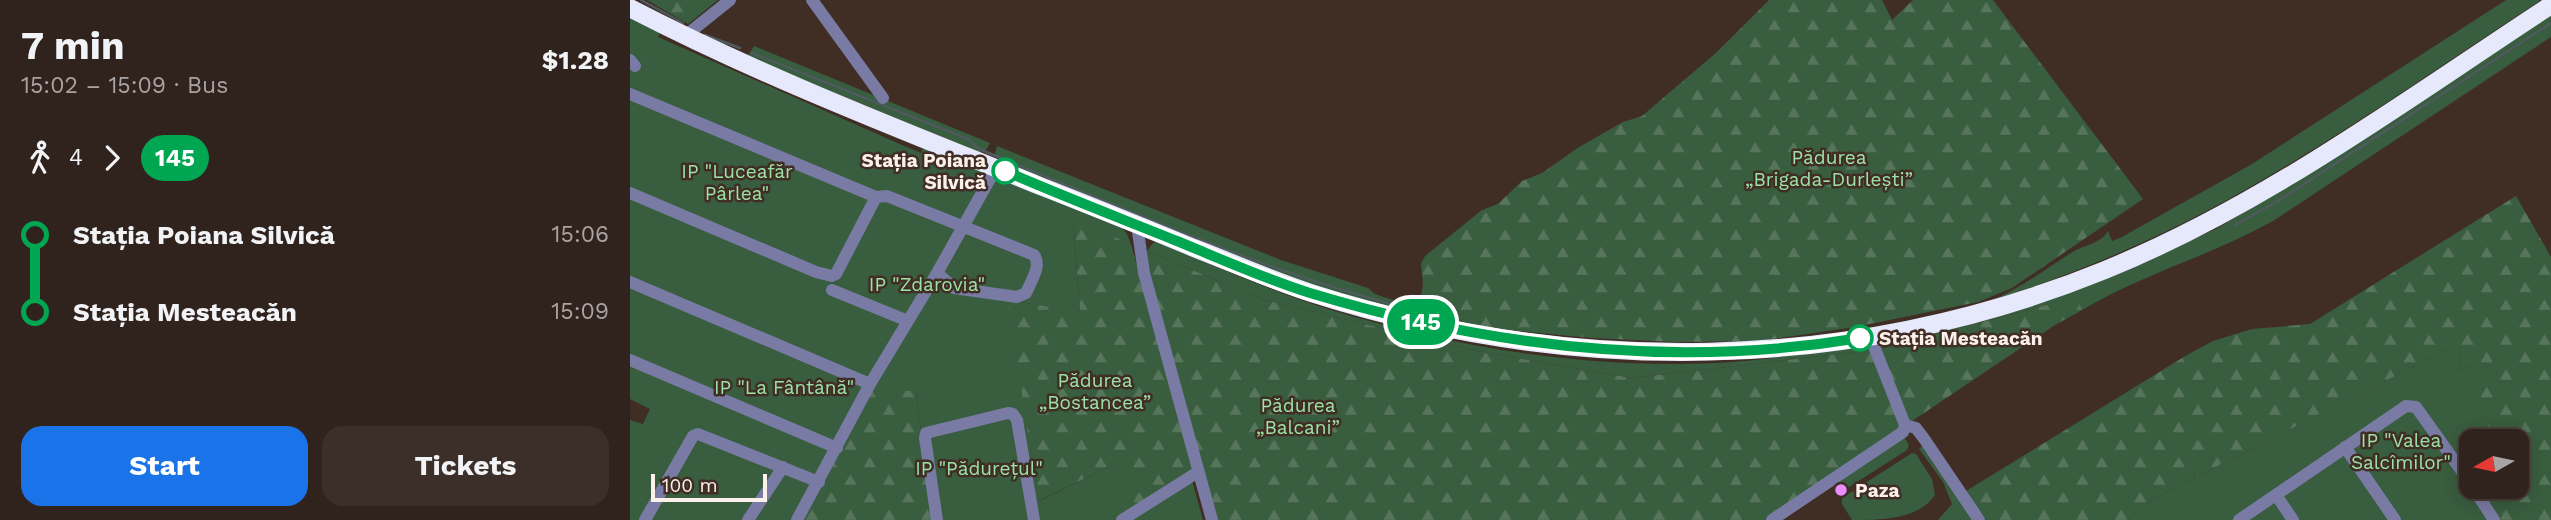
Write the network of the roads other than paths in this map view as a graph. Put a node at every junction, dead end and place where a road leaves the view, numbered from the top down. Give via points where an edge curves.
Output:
1 (730, 0) edge
2 (812, 0) edge
3 (2551, 5) edge
4 (630, 8) edge
5 (685, 36) junction
6 (630, 94) edge
7 (883, 98) dead end
8 (996, 168) junction
9 (630, 193) edge
10 (876, 197) junction
11 (1137, 225) junction
12 (963, 228) junction
13 (937, 273) junction
14 (630, 282) edge
15 (832, 290) dead end
16 (908, 321) junction
17 (1870, 336) junction
18 (630, 360) edge
19 (870, 384) junction
20 (1905, 425) junction
21 (2345, 447) junction
22 (837, 448) junction
23 (783, 467) junction
24 (2459, 467) edge
25 (1198, 472) junction
26 (819, 482) junction
27 (2276, 495) junction
28 (2481, 499) edge
29 (645, 520) edge
30 (748, 520) edge
31 (797, 520) edge
32 (937, 520) edge
33 (1034, 520) edge
34 (1122, 520) edge
35 (1212, 520) edge
36 (1772, 520) edge
37 (1979, 520) edge
38 (2239, 520) edge
39 (2293, 520) edge
40 (2395, 520) edge
41 (2494, 520) edge

1 - 5 street
2 - 7 street
3 - 17 highway via 2301,168 2193,230 2105,270 2026,298 1939,323
4 - 5 highway
5 - 8 highway
6 - 10 street
8 - 11 highway
8 - 12 street
9 - 10 street via 832,276
10 - 12 street via 887,196
11 - 17 highway via 1307,292 1413,321 1515,341 1677,353 1761,351
11 - 25 street via 1144,273
12 - 13 street
12 - 13 street via 1034,255 1038,265 1026,293 1017,297 954,288
13 - 16 street
14 - 19 street
15 - 16 street
16 - 19 street
17 - 20 street
18 - 22 street
19 - 22 street
20 - 36 street via 1899,435
20 - 37 street via 1921,434
21 - 24 street via 2412,405
21 - 27 street
21 - 40 street
22 - 26 street
23 - 26 street
23 - 29 street via 698,434
23 - 30 street
25 - 34 street
25 - 35 street
26 - 31 street
27 - 38 street
27 - 39 street
28 - 41 street
32 - 33 street via 926,433 1008,413 1017,419

